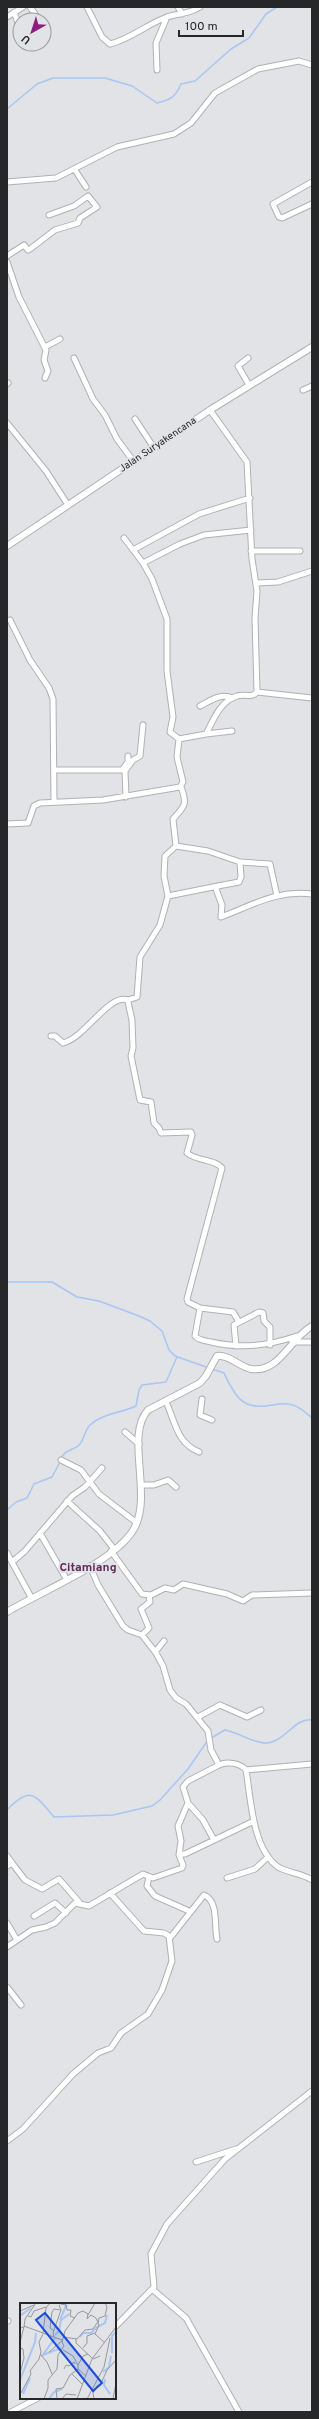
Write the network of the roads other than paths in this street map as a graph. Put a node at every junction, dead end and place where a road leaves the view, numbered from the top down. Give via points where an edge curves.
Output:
1 (23, 7) edge
2 (87, 7) edge
3 (178, 7) edge
4 (200, 7) edge
5 (14, 12) edge
6 (182, 14) junction
7 (167, 17) junction
8 (312, 64) edge
9 (157, 70) dead end
10 (75, 170) junction
11 (7, 182) edge
12 (312, 182) edge
13 (86, 187) dead end
14 (312, 204) edge
15 (49, 216) dead end
16 (7, 256) edge
17 (7, 262) edge
18 (60, 339) dead end
19 (45, 347) junction
20 (312, 347) edge
21 (74, 358) dead end
22 (248, 358) dead end
23 (45, 378) dead end
24 (249, 385) junction
25 (312, 386) edge
26 (303, 390) dead end
27 (210, 410) junction
28 (135, 419) dead end
29 (7, 424) edge
30 (154, 448) junction
31 (134, 462) junction
32 (250, 498) junction
33 (68, 505) junction
34 (251, 530) junction
35 (124, 538) dead end
36 (7, 546) edge
37 (133, 550) junction
38 (252, 551) junction
39 (300, 551) dead end
40 (143, 563) junction
41 (312, 571) edge
42 (256, 583) junction
43 (10, 620) dead end
44 (257, 692) junction
45 (233, 698) junction
46 (312, 698) edge
47 (200, 706) dead end
48 (143, 726) dead end
49 (232, 731) dead end
50 (206, 734) junction
51 (179, 740) junction
52 (128, 756) dead end
53 (54, 770) junction
54 (181, 787) junction
55 (126, 797) junction
56 (54, 802) junction
57 (7, 824) edge
58 (176, 846) junction
59 (240, 862) junction
60 (218, 886) junction
61 (312, 894) edge
62 (168, 896) junction
63 (277, 896) junction
64 (128, 1000) junction
65 (51, 1036) dead end
66 (200, 1308) junction
67 (239, 1322) junction
68 (312, 1326) edge
69 (297, 1336) junction
70 (292, 1342) junction
71 (312, 1342) edge
72 (270, 1345) junction
73 (236, 1346) junction
74 (202, 1399) dead end
75 (166, 1402) junction
76 (212, 1420) dead end
77 (125, 1432) dead end
78 (139, 1444) junction
79 (199, 1452) dead end
80 (61, 1460) dead end
81 (102, 1468) dead end
82 (90, 1480) junction
83 (141, 1485) junction
84 (176, 1488) dead end
85 (67, 1502) junction
86 (137, 1523) junction
87 (40, 1533) junction
88 (112, 1550) junction
89 (7, 1553) edge
90 (12, 1562) junction
91 (90, 1566) junction
92 (67, 1580) junction
93 (149, 1594) junction
94 (312, 1594) edge
95 (32, 1599) junction
96 (7, 1612) edge
97 (142, 1635) junction
98 (164, 1641) dead end
99 (155, 1652) junction
100 (261, 1710) dead end
101 (198, 1717) junction
102 (312, 1764) edge
103 (219, 1765) junction
104 (246, 1770) junction
105 (188, 1804) junction
106 (254, 1821) junction
107 (214, 1840) junction
108 (179, 1854) junction
109 (7, 1856) edge
110 (268, 1857) junction
111 (9, 1865) edge
112 (149, 1877) junction
113 (228, 1878) dead end
114 (312, 1880) edge
115 (110, 1893) junction
116 (79, 1902) junction
117 (189, 1911) junction
118 (66, 1913) junction
119 (34, 1916) dead end
120 (7, 1923) edge
121 (170, 1938) junction
122 (217, 1939) dead end
123 (17, 1940) junction
124 (7, 1947) edge
125 (7, 1986) edge
126 (21, 2005) dead end
127 (312, 2091) edge
128 (7, 2141) edge
129 (237, 2149) junction
130 (196, 2162) dead end
131 (152, 2289) junction
132 (116, 2326) edge
133 (36, 2399) edge
134 (12, 2412) edge
135 (239, 2412) edge

1 - 5 street
2 - 7 street via 102,37 110,44
3 - 6 street
4 - 6 street
6 - 7 street
7 - 9 street via 156,43
8 - 10 street via 298,61 282,63 248,73 215,93 199,115 180,131 162,138 117,147
10 - 11 street via 56,178
10 - 13 street
12 - 14 street via 273,204 282,218
15 - 16 street via 74,206 88,196 97,207 80,218 78,223 55,230 28,250 24,245
17 - 19 street via 19,297
18 - 19 street
19 - 23 street via 44,360 48,371
20 - 24 street, Jalan Suryakencana
21 - 31 street via 93,399 105,414 116,439
22 - 24 street via 238,366
24 - 27 street, Jalan Suryakencana
25 - 26 street
27 - 30 street, Jalan Suryakencana
27 - 32 street via 246,460
28 - 30 street
29 - 33 street via 46,471
30 - 31 street, Jalan Suryakencana
31 - 33 street, Jalan Suryakencana
32 - 34 street
32 - 37 street via 199,514
33 - 36 street, Jalan Suryakencana
34 - 38 street
34 - 40 street via 204,535
35 - 37 street
37 - 40 street
38 - 39 street
38 - 42 street
40 - 51 street via 152,579 166,619 167,671 173,717 170,732
41 - 42 street via 278,582
42 - 44 street
43 - 53 street via 53,699
44 - 45 street via 251,696 239,695
44 - 46 street
45 - 47 street via 222,696
45 - 50 street via 213,717
48 - 55 street via 140,756 134,759 125,771
49 - 50 street
50 - 51 street
51 - 54 street via 177,757 183,782
52 - 53 street via 128,762 122,770
53 - 56 street
54 - 55 street
54 - 58 street via 185,802 183,810 173,819
55 - 56 street
56 - 57 street via 36,804 28,824
58 - 59 street
58 - 62 street via 165,856 164,876
59 - 60 street via 239,882
59 - 63 street via 270,864
60 - 62 street
60 - 63 street via 216,891 222,905 221,917 259,900
61 - 63 street via 289,893
62 - 64 street via 161,923 140,957 137,997
64 - 65 street via 122,998 111,1003 103,1013 90,1021 82,1033 67,1042 63,1043 55,1036
64 - 66 street via 132,1020 131,1056 140,1100 151,1102 154,1123 161,1134 191,1132 187,1153 222,1168 187,1299
66 - 67 street via 233,1312
66 - 73 street via 195,1337
67 - 72 street via 257,1313 263,1313 264,1321 270,1327
67 - 73 street via 234,1326
68 - 69 street
69 - 70 street
69 - 72 street
70 - 71 street
70 - 75 street via 279,1360 264,1368 244,1367 220,1355 216,1357 200,1383
72 - 73 street
74 - 76 street via 200,1415
75 - 78 street via 149,1409 145,1414
75 - 79 street via 181,1439 188,1447
77 - 78 street
78 - 83 street
80 - 82 street via 81,1470
81 - 82 street
82 - 85 street
82 - 86 street via 99,1494
83 - 84 street via 154,1485 168,1480
83 - 86 street
85 - 87 street
85 - 88 street via 100,1531
86 - 88 street via 128,1537
87 - 90 street
87 - 92 street
88 - 91 street
88 - 93 street via 139,1592
89 - 90 street
90 - 95 street
91 - 92 street
91 - 97 street via 98,1585 123,1626
92 - 95 street
93 - 94 street via 152,1595 166,1587 174,1590 183,1584 227,1594 243,1601 252,1595
93 - 97 street via 150,1602 141,1611 149,1629
95 - 96 street
97 - 99 street
98 - 99 street
99 - 101 street via 163,1666 170,1690
100 - 101 street via 247,1717 220,1705
101 - 103 street via 208,1731
102 - 104 street
103 - 104 street via 237,1765
103 - 105 street via 184,1784 183,1790
104 - 106 street
105 - 107 street via 203,1820
105 - 108 street via 178,1826 181,1841
106 - 107 street
106 - 110 street
107 - 108 street via 185,1854
108 - 112 street via 182,1868 155,1878
109 - 111 street
110 - 113 street via 255,1869
110 - 114 street via 280,1868
111 - 116 street via 25,1880 42,1889 59,1879
112 - 115 street via 143,1874
112 - 117 street via 147,1886 151,1893
115 - 116 street via 89,1906
115 - 121 street via 141,1929 149,1933 164,1933
116 - 118 street
117 - 121 street
117 - 122 street via 201,1896 206,1896 217,1920
118 - 119 street via 55,1903
118 - 123 street via 50,1926 35,1928
120 - 123 street
121 - 128 street via 172,1961 162,1990 148,2014 121,2033 111,2048 98,2053 73,2074 28,2124
123 - 124 street
125 - 126 street
127 - 129 street
129 - 130 street
129 - 131 street via 205,2180 159,2236 151,2254 155,2283
131 - 132 street
131 - 135 street via 185,2316
133 - 134 street

